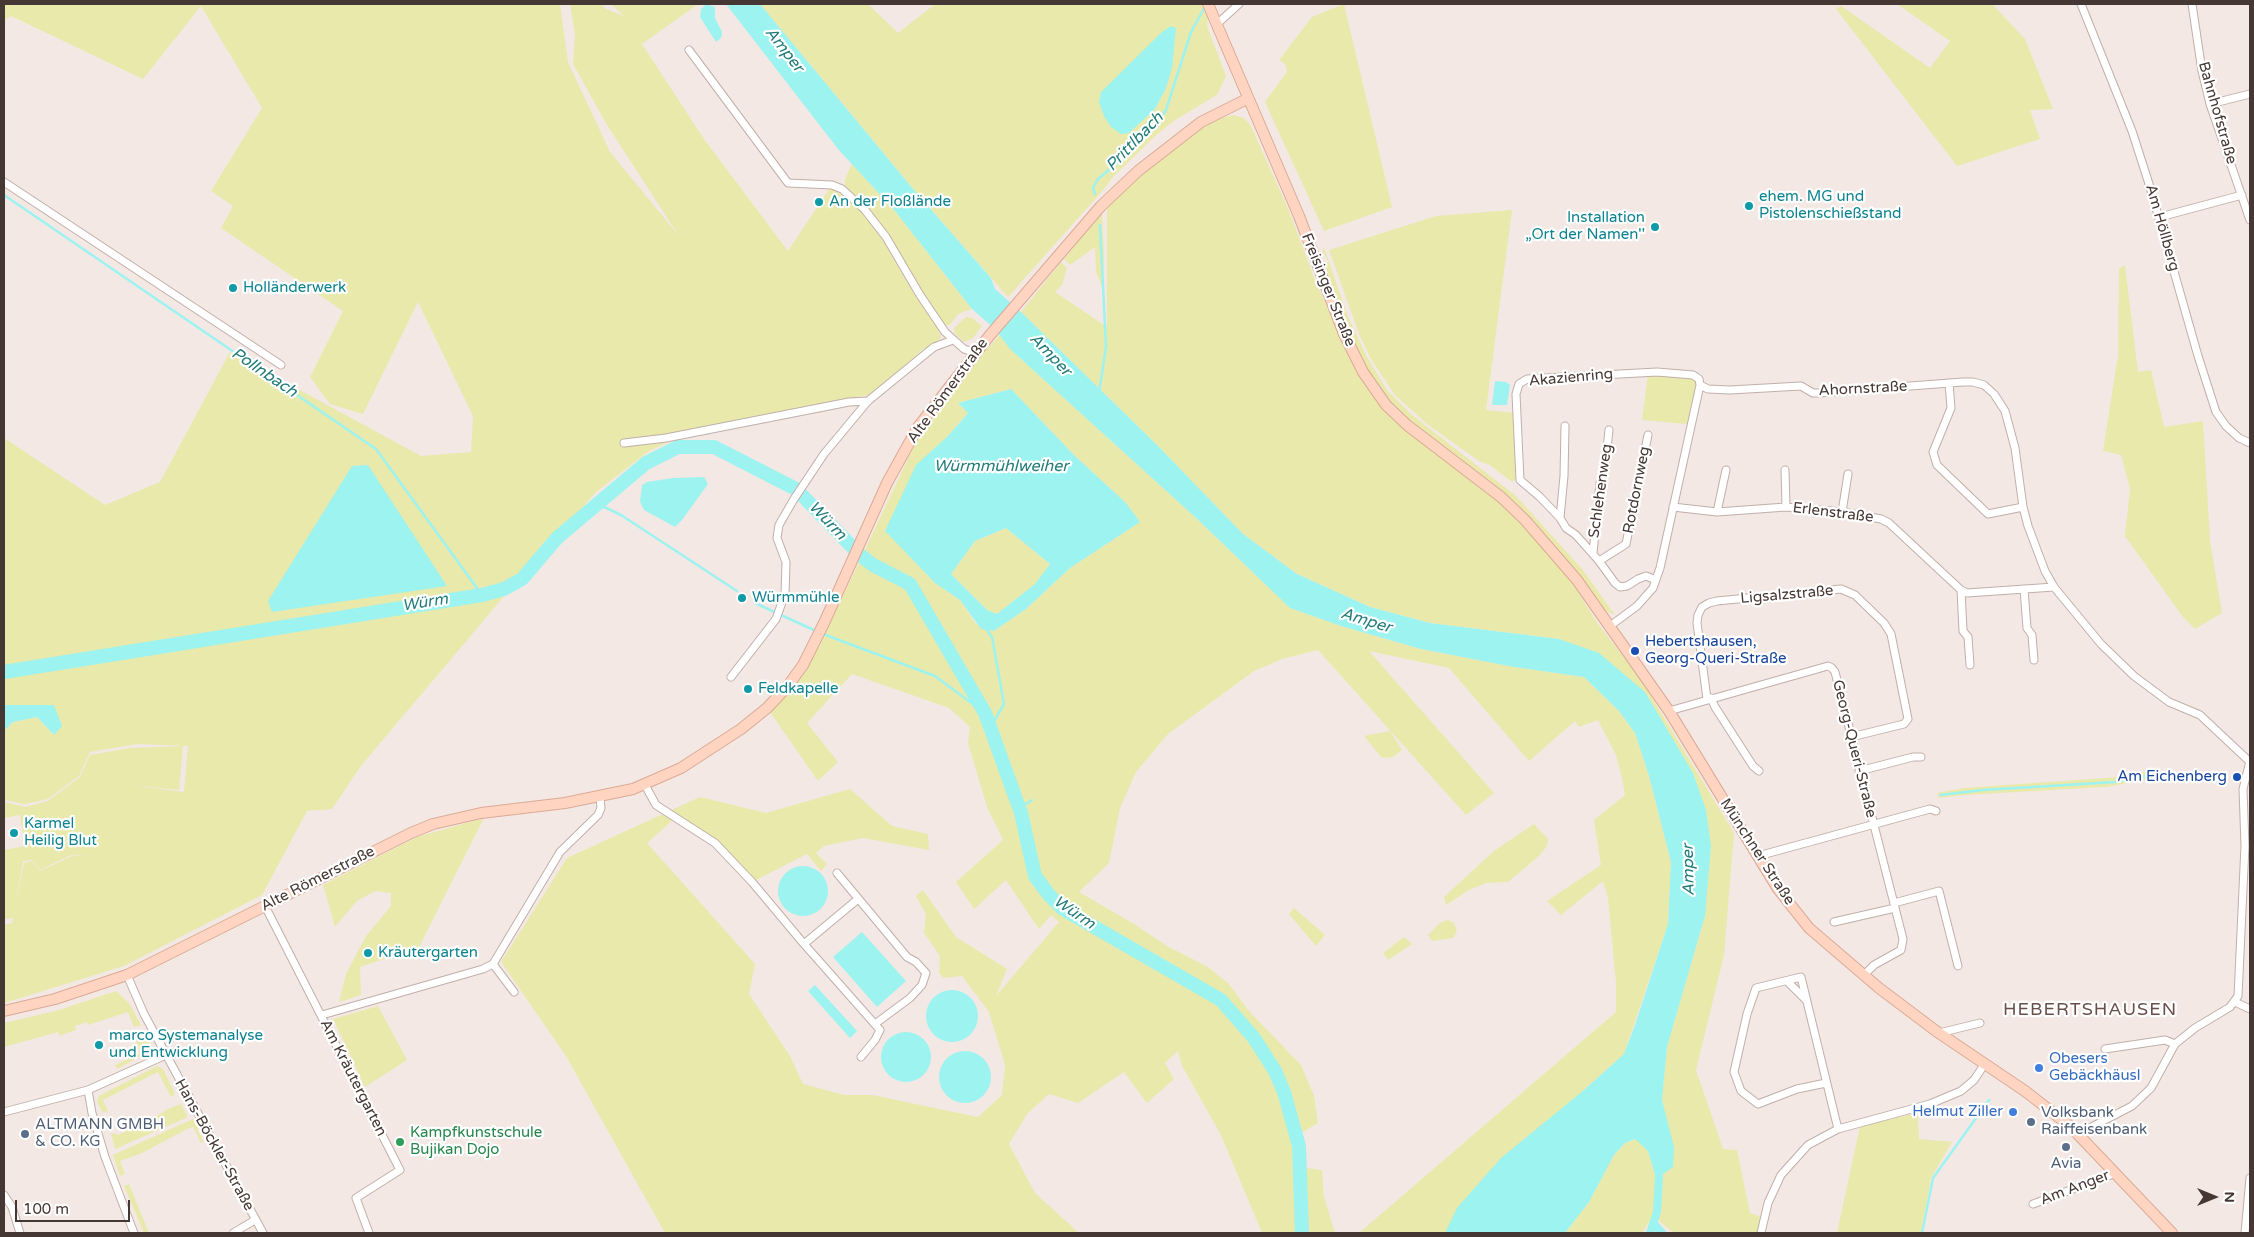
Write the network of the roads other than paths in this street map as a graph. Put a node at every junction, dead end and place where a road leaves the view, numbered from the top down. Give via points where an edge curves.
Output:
1 (1239, 4) edge
2 (2081, 4) edge
3 (2192, 4) edge
4 (1209, 6) edge
5 (1217, 24) junction
6 (688, 50) dead end
7 (2250, 94) edge
8 (1247, 98) junction
9 (2210, 104) junction
10 (4, 182) edge
11 (2242, 195) junction
12 (2160, 217) junction
13 (2250, 220) edge
14 (953, 340) junction
15 (976, 352) junction
16 (281, 365) dead end
17 (1949, 383) junction
18 (1700, 385) junction
19 (868, 401) junction
20 (1564, 426) dead end
21 (1609, 430) dead end
22 (1648, 435) dead end
23 (624, 443) dead end
24 (2250, 443) edge
25 (1726, 470) dead end
26 (1785, 470) dead end
27 (1848, 474) dead end
28 (2023, 506) junction
29 (1673, 507) junction
30 (1786, 507) junction
31 (1717, 512) junction
32 (1842, 512) junction
33 (1560, 518) junction
34 (1525, 520) joint
35 (1593, 553) junction
36 (1599, 561) junction
37 (1656, 580) junction
38 (2054, 586) junction
39 (2024, 589) junction
40 (1960, 590) junction
41 (1610, 626) junction
42 (2034, 660) dead end
43 (1970, 665) dead end
44 (731, 678) dead end
45 (1709, 699) junction
46 (1669, 711) junction
47 (1851, 737) junction
48 (1921, 757) dead end
49 (2250, 761) edge
50 (1759, 771) dead end
51 (1859, 771) junction
52 (645, 785) junction
53 (600, 797) junction
54 (1936, 811) dead end
55 (1874, 824) junction
56 (1758, 856) junction
57 (2248, 864) edge
58 (837, 873) dead end
59 (858, 899) junction
60 (1895, 905) junction
61 (265, 906) junction
62 (1834, 922) dead end
63 (804, 944) junction
64 (493, 964) junction
65 (1958, 966) dead end
66 (127, 975) junction
67 (1864, 975) junction
68 (1787, 981) junction
69 (514, 992) dead end
70 (1806, 1000) junction
71 (2235, 1002) junction
72 (2250, 1009) edge
73 (4, 1011) edge
74 (322, 1014) junction
75 (1980, 1022) dead end
76 (874, 1024) junction
77 (1939, 1033) junction
78 (2175, 1044) junction
79 (2105, 1049) dead end
80 (166, 1055) junction
81 (861, 1057) dead end
82 (1984, 1065) junction
83 (1826, 1083) junction
84 (88, 1090) junction
85 (4, 1112) edge
86 (1838, 1128) junction
87 (2078, 1134) junction
88 (2116, 1173) junction
89 (2250, 1179) edge
90 (4, 1195) edge
91 (2033, 1204) dead end
92 (255, 1220) junction
93 (20, 1233) edge
94 (134, 1233) edge
95 (233, 1233) edge
96 (263, 1233) edge
97 (370, 1233) edge
98 (1760, 1233) edge
99 (2172, 1233) edge
100 (2245, 1233) edge

1 - 5 street
2 - 12 street, Am Höllberg via 2132,131
3 - 9 street, Bahnhofstraße
4 - 5 main road, Freisinger Straße
5 - 8 main road, Freisinger Straße
6 - 14 street via 788,183 842,189 865,210
7 - 9 street
8 - 15 main road, Alte Römerstraße via 1201,122 1138,171 1101,206
8 - 34 main road, Freisinger Straße via 1295,208 1344,334 1375,391 1396,416 1483,481
9 - 11 street, Bahnhofstraße
10 - 16 street
11 - 12 street
11 - 13 street, Bahnhofstraße
12 - 24 street, Am Höllberg via 2216,412 2239,438
14 - 15 street via 964,349
14 - 19 street via 934,347
15 - 52 main road, Alte Römerstraße via 918,427 887,483 816,640 787,687 767,708 702,755
17 - 18 street, Ahornstraße via 1819,394 1800,386 1730,390 1708,389
17 - 28 street, Ahornstraße via 1973,382 1984,386 1994,394 2005,411 2015,448
17 - 28 street via 1951,408 1933,452 1937,465 1988,514
18 - 29 street
18 - 33 street, Akazienring via 1699,379 1693,375 1657,372 1527,379 1519,384 1516,394 1520,480
19 - 23 street
19 - 44 street via 824,454 779,525 777,538 786,562 782,603 776,619
20 - 33 street
21 - 35 street, Schlehenweg
22 - 36 street, Rotdornweg via 1626,544
25 - 31 street
26 - 30 street
27 - 32 street
28 - 38 street via 2045,571
29 - 31 street, Erlenstraße
29 - 37 street
30 - 31 street, Erlenstraße
30 - 32 street, Erlenstraße
32 - 40 street, Erlenstraße via 1888,523
33 - 35 street, Akazienring
34 - 41 main road, Münchner Straße via 1577,580
35 - 36 street, Akazienring
36 - 37 street, Akazienring via 1620,587 1646,576
37 - 41 street via 1647,596
38 - 39 street
38 - 49 street via 2101,644 2134,676 2169,702 2200,715
39 - 40 street via 1967,593
39 - 42 street
40 - 43 street
41 - 46 main road, Münchner Straße
45 - 46 street, Georg-Queri-Straße
45 - 47 street, Georg-Queri-Straße via 1828,666 1835,672
45 - 47 street, Ligsalzstraße via 1697,622 1702,607 1717,601 1841,590 1855,595 1891,634 1908,719 1904,724
45 - 50 street, Ligsalzstraße
46 - 56 main road, Münchner Straße
47 - 51 street, Georg-Queri-Straße
48 - 51 street
49 - 57 street via 2243,789
51 - 55 street, Georg-Queri-Straße
52 - 53 main road, Alte Römerstraße
52 - 63 street via 656,805 715,843
53 - 61 main road, Alte Römerstraße via 481,813 433,824 388,843
53 - 64 street via 598,815 560,852
54 - 55 street via 1930,809
55 - 56 street
55 - 60 street, Georg-Queri-Straße
56 - 67 main road, Münchner Straße via 1778,889 1809,928
57 - 71 street via 2240,923 2240,989
58 - 59 street
59 - 63 street
59 - 76 street via 926,974 922,985 910,998
60 - 62 street
60 - 65 street via 1939,891
60 - 67 street, Georg-Queri-Straße via 1903,939 1901,950 1874,965
61 - 66 main road, Alte Römerstraße
61 - 74 street, Am Kräutergarten
63 - 76 street
64 - 69 street
64 - 74 street
66 - 73 main road, Alte Römerstraße via 54,999
66 - 80 street, Hans-Böckler-Straße
67 - 77 main road, Münchner Straße
68 - 70 street
68 - 70 street via 1801,977
68 - 83 street via 1761,986 1754,992 1734,1072 1737,1080 1742,1091 1758,1104 1797,1089
70 - 83 street
71 - 72 street
71 - 78 street
74 - 97 street, Am Kräutergarten via 400,1170 356,1198
75 - 77 street
76 - 81 street via 880,1030
77 - 82 main road, Münchner Straße
78 - 79 street via 2165,1040
78 - 87 street via 2152,1088 2132,1106
80 - 84 street
80 - 92 street, Hans-Böckler-Straße
82 - 86 street via 1961,1091 1930,1104
82 - 87 main road, Münchner Straße via 2027,1092
83 - 86 street
84 - 85 street
84 - 94 street via 104,1157
86 - 98 street via 1808,1145 1786,1168 1768,1203
87 - 88 main road
88 - 91 street, Am Anger
88 - 99 main road
89 - 100 street
90 - 93 street via 12,1207
92 - 95 street
92 - 96 street, Hans-Böckler-Straße

